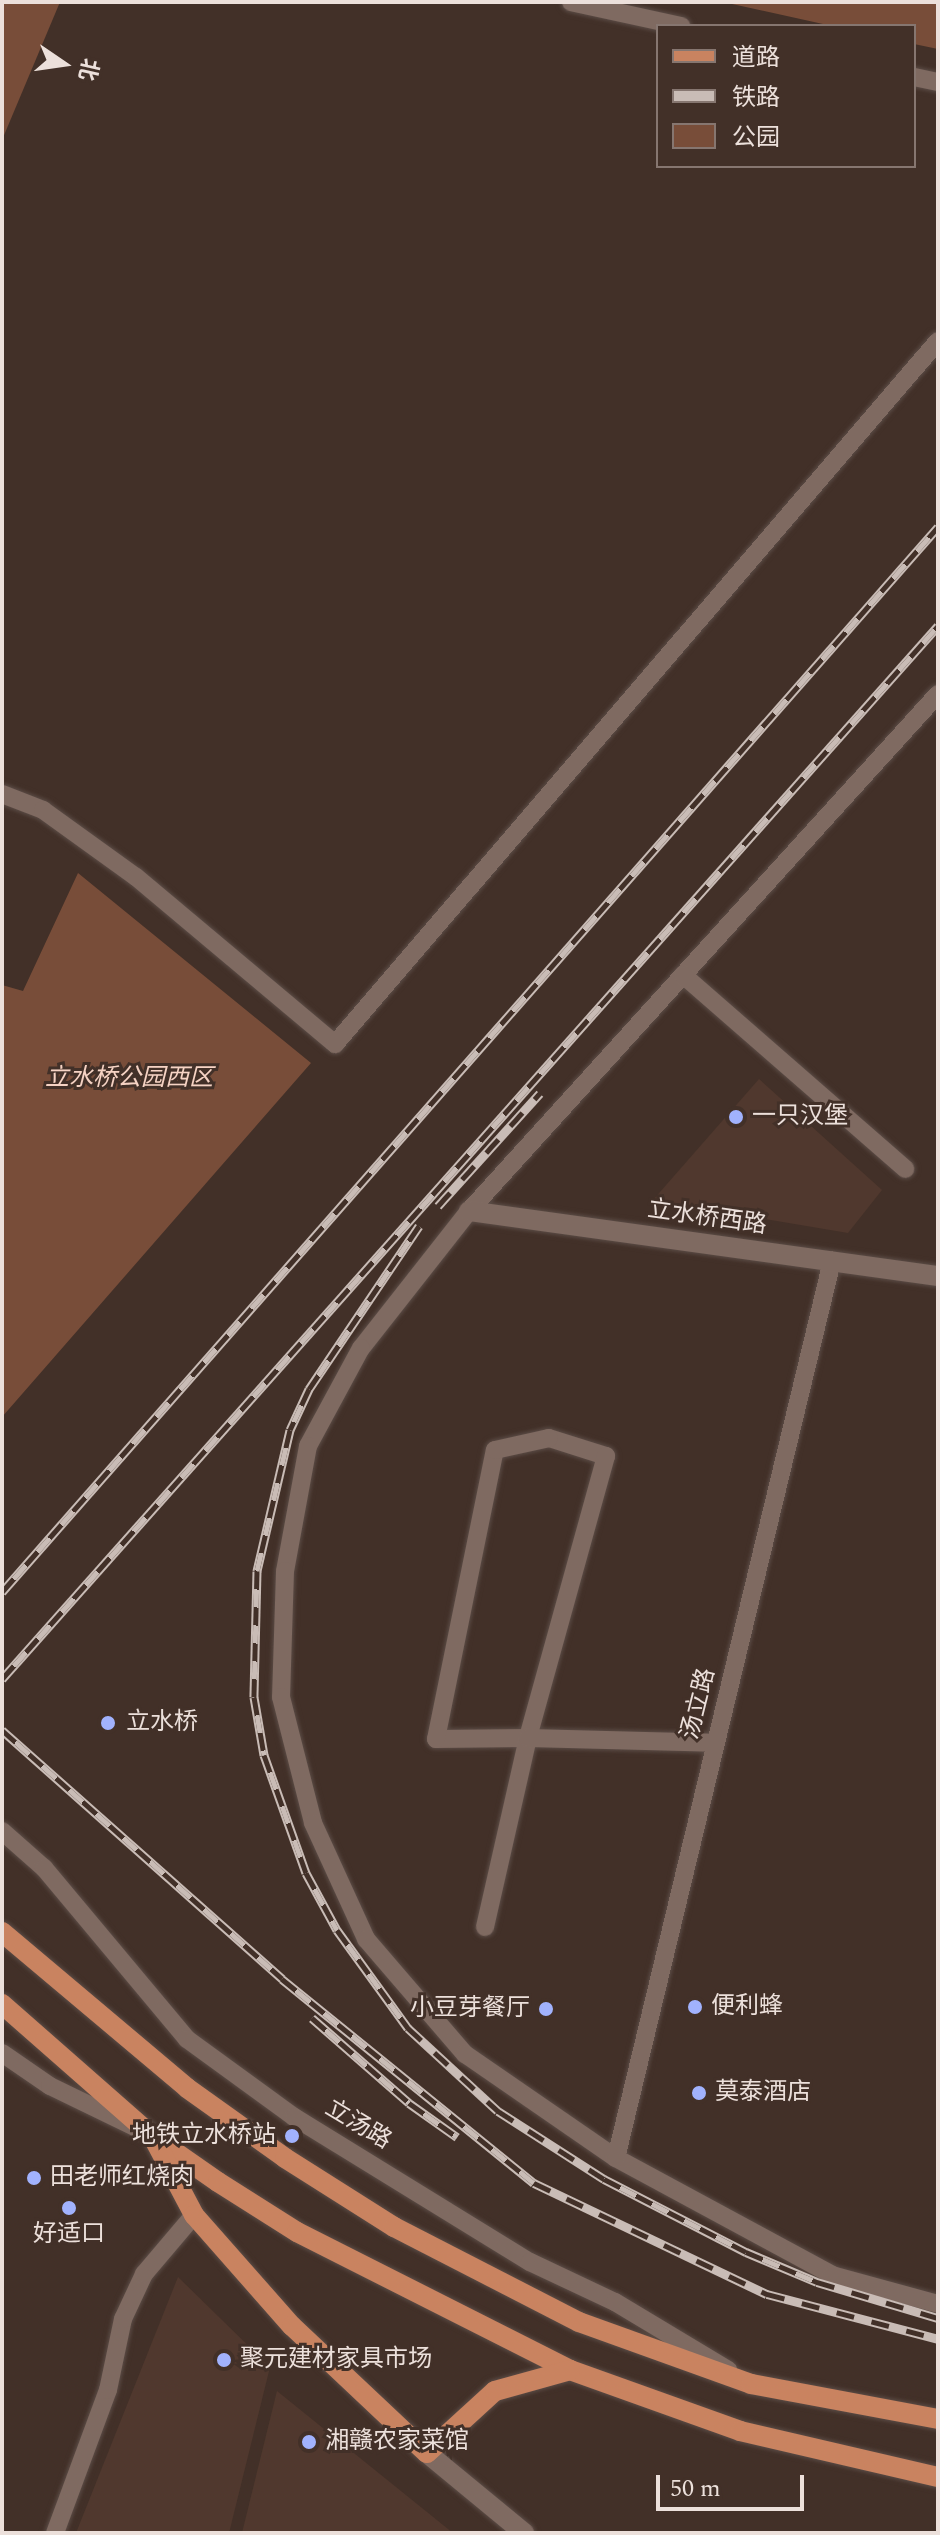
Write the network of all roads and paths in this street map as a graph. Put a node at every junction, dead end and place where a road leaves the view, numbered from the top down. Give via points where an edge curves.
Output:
1 (571, 2) edge
2 (672, 24) edge
3 (916, 77) edge
4 (938, 82) edge
5 (938, 341) edge
6 (938, 694) edge
7 (2, 794) edge
8 (683, 975) junction
9 (905, 1169) dead end
10 (469, 1211) junction
11 (832, 1261) junction
12 (938, 1276) edge
13 (528, 1738) junction
14 (714, 1743) junction
15 (2, 1831) edge
16 (485, 1927) dead end
17 (2, 1932) edge
18 (2, 2004) edge
19 (2, 2053) edge
20 (152, 2136) junction
21 (616, 2158) junction
22 (194, 2215) junction
23 (938, 2304) edge
24 (570, 2370) junction
25 (751, 2384) junction
26 (938, 2419) edge
27 (427, 2453) junction
28 (938, 2477) edge
29 (55, 2533) edge
30 (524, 2533) edge

1 - 2 street
3 - 4 street
5 - 7 street via 335,1044 136,877 43,810
6 - 8 street
8 - 9 street
8 - 10 street
10 - 11 street, 立水桥西路
10 - 21 street via 361,1348 308,1446 285,1571 281,1697 313,1823 366,1939 465,2054
11 - 12 street, 立水桥西路
11 - 14 street, 汤立路
13 - 13 street via 436,1739 495,1450 549,1438 606,1456
13 - 14 street
13 - 16 street
14 - 21 street, 汤立路
15 - 25 street, 立汤路 via 44,1868 187,2039 294,2117 530,2262 615,2302
17 - 25 main road, 立汤路 via 187,2088 394,2227 579,2322
18 - 20 main road
19 - 20 street via 50,2086
20 - 22 main road
20 - 24 main road via 297,2232
21 - 23 street via 832,2275
22 - 27 main road via 292,2326
22 - 29 street via 144,2274 123,2319 104,2404
24 - 27 main road via 495,2391
24 - 28 main road via 740,2431
25 - 26 main road, 立汤路
27 - 30 street

